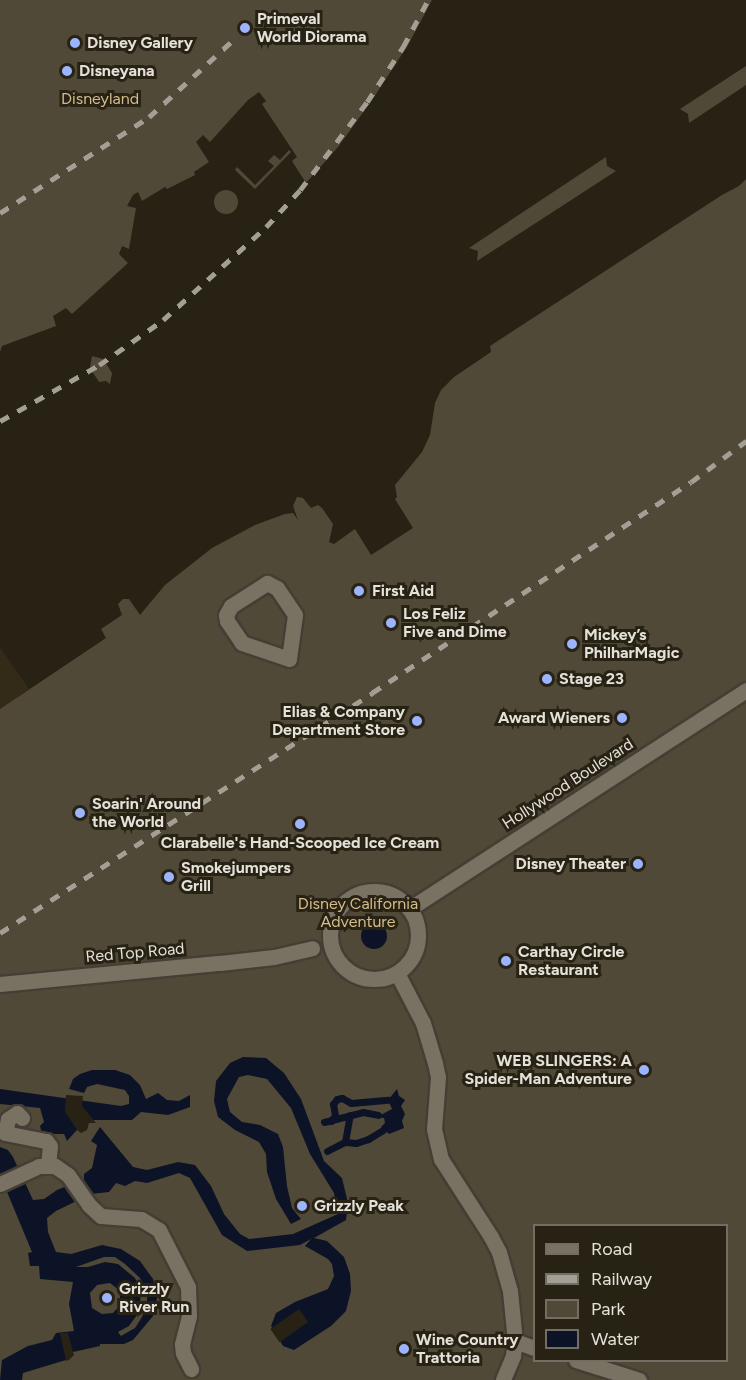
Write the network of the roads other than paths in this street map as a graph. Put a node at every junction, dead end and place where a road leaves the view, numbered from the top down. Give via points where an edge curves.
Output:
1 (289, 658) joint
2 (746, 690) edge
3 (409, 909) junction
4 (312, 948) dead end
5 (397, 973) junction
6 (0, 984) edge
7 (22, 1119) dead end
8 (48, 1165) junction
9 (0, 1184) edge
10 (515, 1341) junction
11 (533, 1348) edge
12 (582, 1362) edge
13 (191, 1369) dead end
14 (503, 1380) edge
15 (639, 1380) edge

1 - 1 street via 295,615 277,588 267,584 231,606 227,621 242,643
2 - 3 street, Hollywood Boulevard
3 - 5 street via 418,928 417,945 410,962
3 - 5 street via 388,894 359,894 339,909 331,929 330,946 348,971 369,979
4 - 6 street, Red Top Road via 277,956
5 - 10 street via 423,1023 436,1066 434,1129 441,1159 499,1252 513,1301
7 - 8 street via 17,1113 8,1119 5,1133 46,1141 50,1146
8 - 9 street
8 - 13 street via 62,1169 101,1216 141,1219 159,1230 188,1287 189,1316 182,1344
10 - 11 street
10 - 14 street
12 - 15 street

